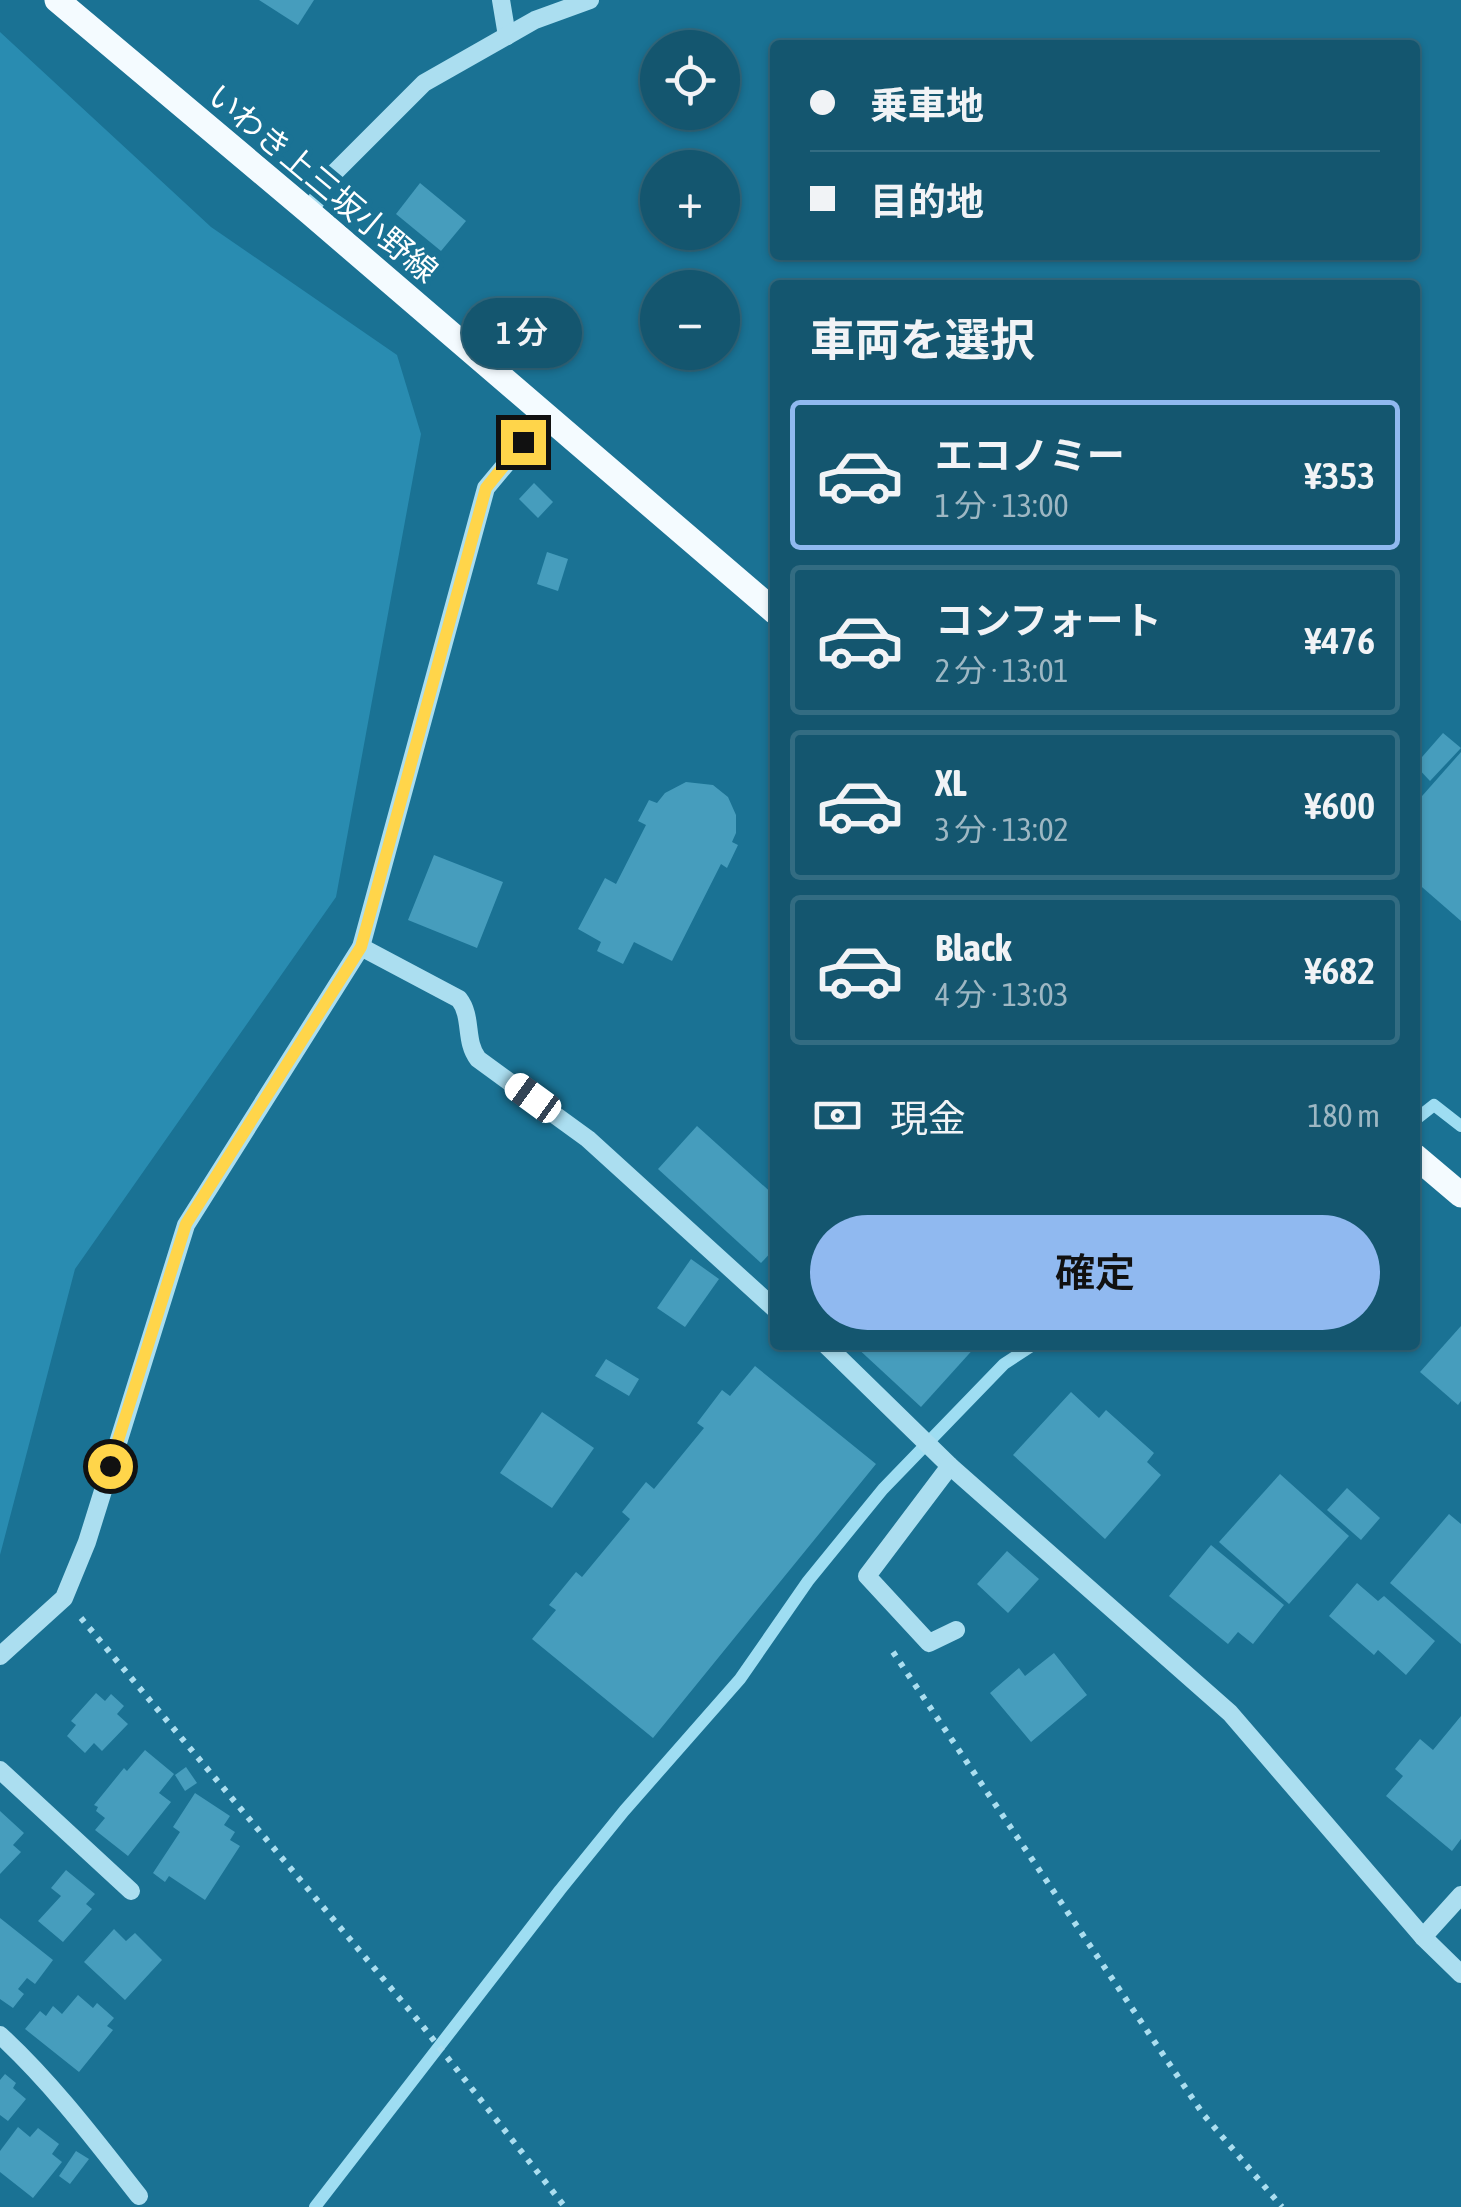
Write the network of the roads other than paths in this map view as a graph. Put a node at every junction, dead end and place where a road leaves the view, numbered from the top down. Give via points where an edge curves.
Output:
1 (57, 0) edge
2 (501, 0) edge
3 (590, 0) edge
4 (507, 36) junction
5 (309, 212) junction
6 (546, 416) junction
7 (770, 608) edge
8 (361, 947) junction
9 (1421, 1161) edge
10 (1461, 1195) edge
11 (770, 1303) edge
12 (831, 1350) edge
13 (950, 1466) junction
14 (956, 1630) dead end
15 (0, 1656) edge
16 (0, 1770) edge
17 (131, 1891) dead end
18 (1461, 1895) edge
19 (1423, 1937) junction
20 (1461, 1974) edge
21 (0, 2035) edge
22 (139, 2196) dead end

1 - 5 main road, いわき上三坂小野線
2 - 4 street
3 - 4 street
4 - 5 street via 424,84 332,175
5 - 6 main road, いわき上三坂小野線
6 - 7 main road, いわき上三坂小野線
6 - 8 street via 486,488
8 - 11 street via 459,999 478,1059 588,1138
8 - 15 street via 186,1224 64,1598
9 - 10 main road
12 - 13 street
13 - 14 street via 867,1576 929,1643
13 - 19 street via 1230,1713
16 - 17 street
18 - 19 street
19 - 20 street
21 - 22 street

